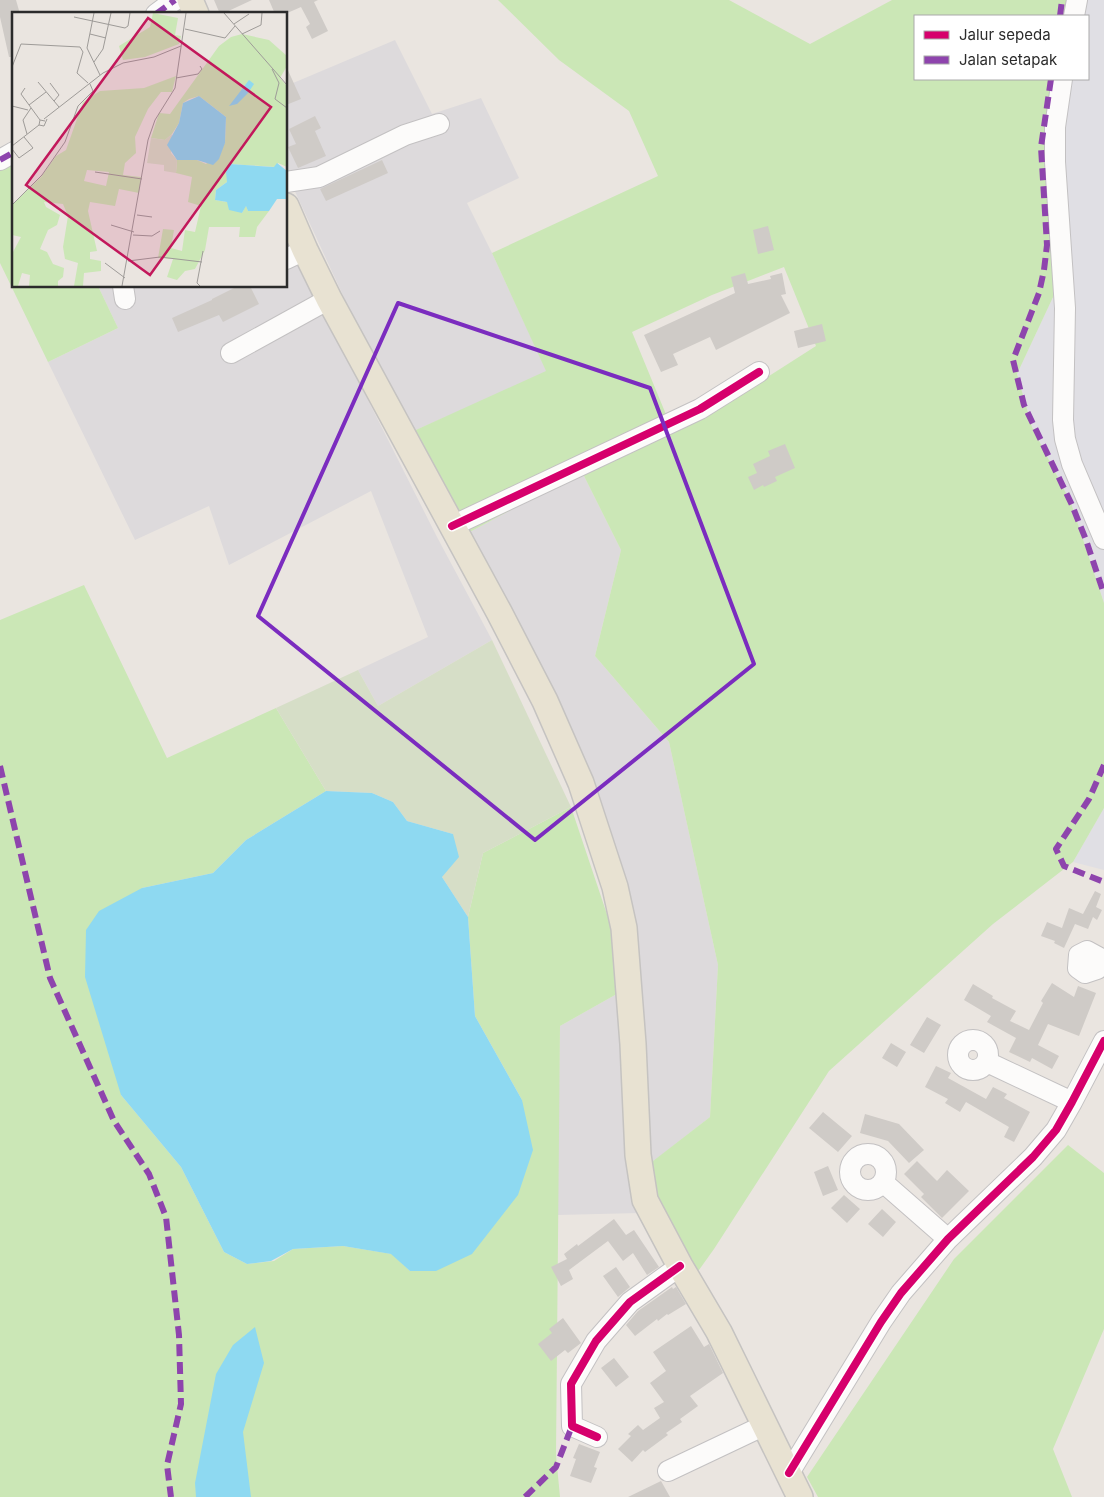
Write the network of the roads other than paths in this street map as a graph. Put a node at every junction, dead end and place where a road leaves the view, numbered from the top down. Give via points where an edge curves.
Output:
1 (175, 0) edge
2 (190, 0) edge
3 (1077, 0) edge
4 (159, 12) edge
5 (195, 12) edge
6 (1074, 15) edge
7 (1062, 80) edge
8 (439, 124) dead end
9 (12, 153) edge
10 (0, 160) edge
11 (288, 182) edge
12 (288, 216) edge
13 (296, 254) edge
14 (329, 299) junction
15 (231, 353) dead end
16 (759, 372) dead end
17 (452, 526) junction
18 (1104, 539) edge
19 (1104, 1042) edge
20 (987, 1062) dead end
21 (1072, 1102) junction
22 (884, 1182) dead end
23 (948, 1238) junction
24 (680, 1266) junction
25 (765, 1425) junction
26 (597, 1437) dead end
27 (668, 1471) dead end
28 (789, 1473) junction
29 (800, 1497) edge

1 - 4 street
2 - 5 main road
3 - 6 street
7 - 18 street via 1055,127 1055,162 1065,308 1063,420 1072,464
8 - 11 street via 405,135 318,178
9 - 10 street
12 - 13 main road
13 - 14 main road
14 - 15 street
14 - 17 main road
16 - 17 street via 700,408
17 - 24 main road via 545,701 580,783 615,887 624,928 638,1155 645,1200
19 - 21 street
20 - 21 street
21 - 23 street via 1056,1130 1033,1158
22 - 23 street
23 - 28 street via 900,1293 880,1322
24 - 25 main road
24 - 26 street via 630,1302 596,1341 571,1384 572,1426
25 - 27 street
25 - 28 main road
28 - 29 main road

